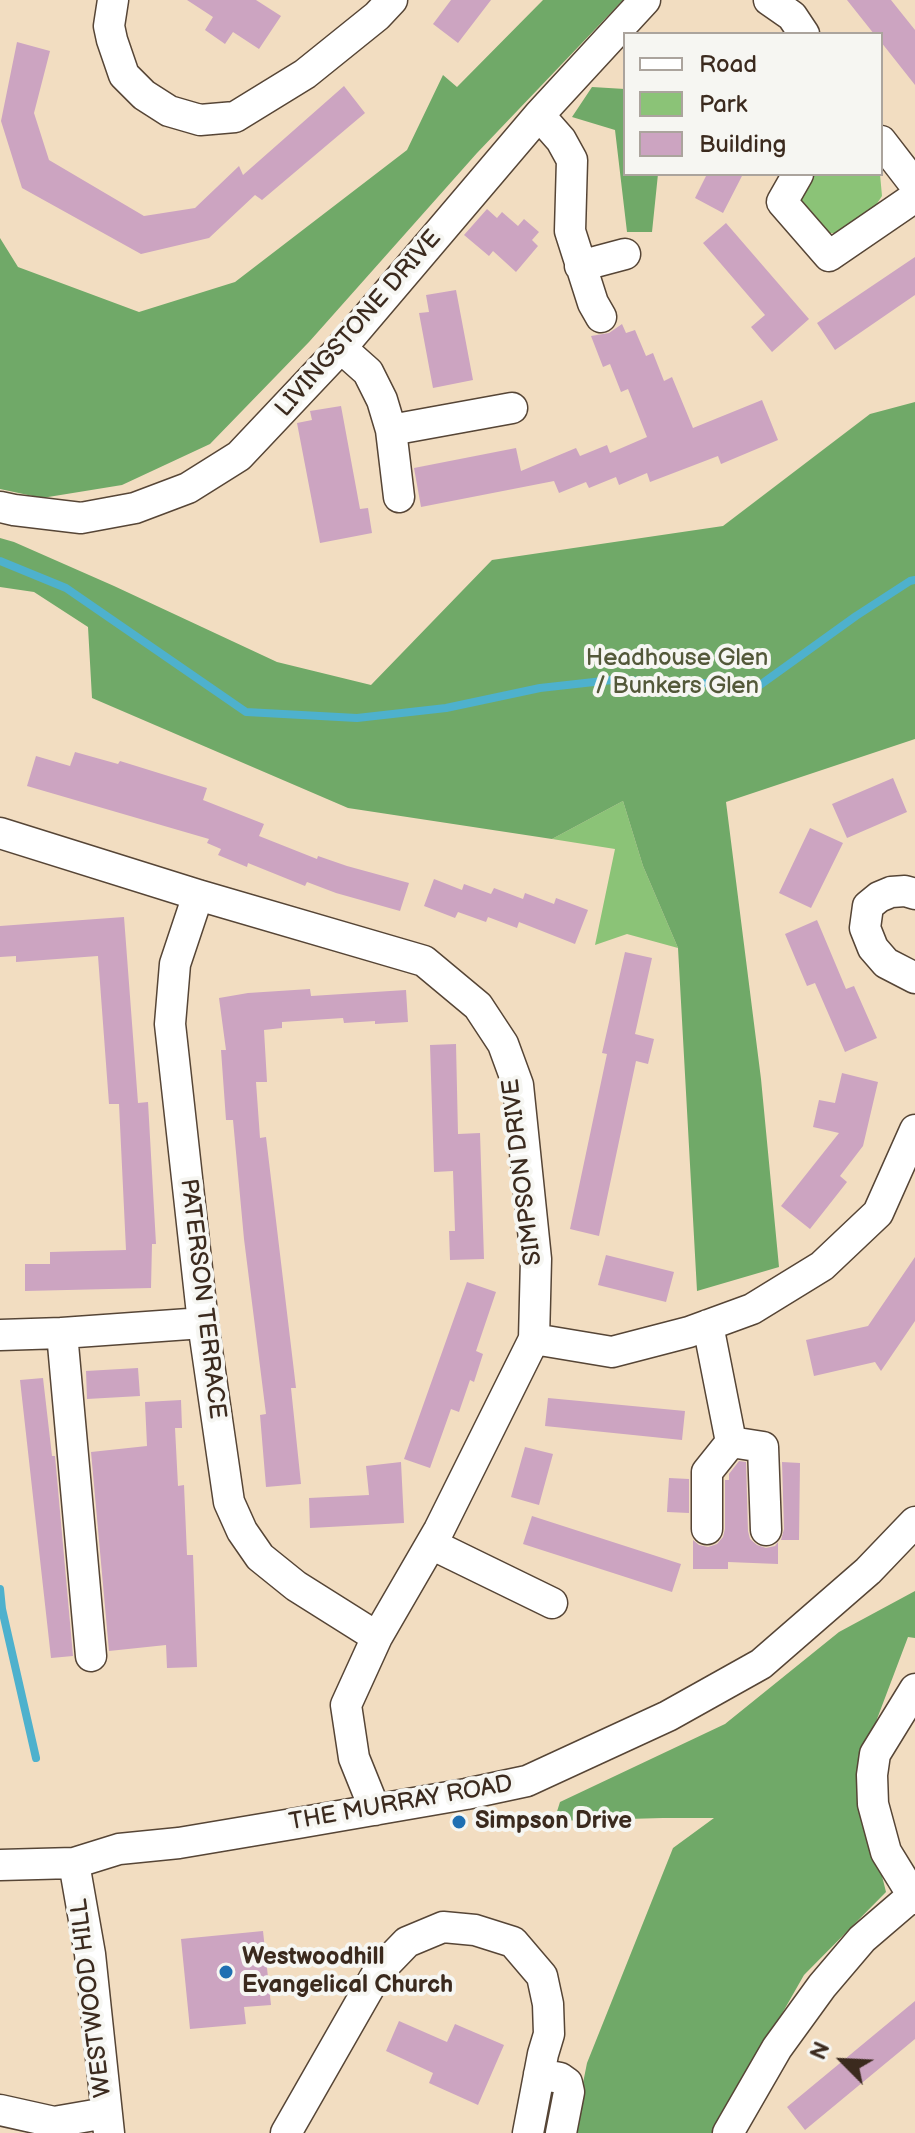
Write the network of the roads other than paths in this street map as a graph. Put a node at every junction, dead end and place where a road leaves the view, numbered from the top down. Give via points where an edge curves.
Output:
1 (113, 0) edge
2 (392, 0) edge
3 (645, 0) edge
4 (769, 0) edge
5 (803, 32) edge
6 (539, 115) junction
7 (883, 144) edge
8 (797, 176) edge
9 (915, 185) edge
10 (915, 197) edge
11 (625, 254) dead end
12 (580, 266) junction
13 (601, 317) dead end
14 (341, 348) junction
15 (512, 408) dead end
16 (391, 430) junction
17 (399, 497) dead end
18 (0, 507) edge
19 (0, 833) edge
20 (915, 894) edge
21 (198, 895) junction
22 (915, 978) edge
23 (915, 1130) edge
24 (203, 1323) junction
25 (708, 1325) junction
26 (62, 1333) junction
27 (0, 1335) edge
28 (534, 1339) junction
29 (731, 1442) junction
30 (915, 1522) edge
31 (707, 1529) dead end
32 (766, 1530) dead end
33 (431, 1544) junction
34 (552, 1603) dead end
35 (377, 1637) junction
36 (91, 1656) dead end
37 (915, 1689) edge
38 (375, 1810) junction
39 (74, 1863) junction
40 (0, 1865) edge
41 (913, 1898) edge
42 (539, 2074) junction
43 (0, 2110) edge
44 (107, 2123) edge
45 (286, 2133) edge
46 (528, 2133) edge
47 (561, 2133) edge
48 (728, 2133) edge

1 - 2 street via 109,26 124,75 169,111 200,120 235,117 305,74
3 - 6 street, LIVINGSTONE DRIVE
4 - 5 street via 792,16
6 - 12 street via 572,160 570,231
6 - 14 street, LIVINGSTONE DRIVE
7 - 9 street
8 - 10 street via 782,202 829,256
11 - 12 street
12 - 13 street
14 - 16 street via 368,372
14 - 18 street, LIVINGSTONE DRIVE via 239,456 188,488 135,508 81,518
15 - 16 street
16 - 17 street
19 - 21 street, SIMPSON DRIVE
20 - 22 street via 879,897 868,906 865,928 886,963
21 - 24 street, PATERSON TERRACE via 175,964 170,1024
21 - 28 street, SIMPSON DRIVE via 424,961 478,1006 503,1044 518,1085 536,1259
23 - 25 street via 878,1213 856,1234 822,1266 752,1309
24 - 26 street
24 - 35 street, PATERSON TERRACE via 229,1502 242,1531 260,1557 296,1586
25 - 28 street via 612,1352
25 - 29 street
26 - 27 street
26 - 36 street
28 - 33 street, SIMPSON DRIVE
29 - 31 street via 707,1472
29 - 32 street via 763,1447
30 - 38 street, THE MURRAY ROAD via 868,1571 761,1664 668,1716 527,1781
33 - 34 street
33 - 35 street, SIMPSON DRIVE
35 - 38 street, SIMPSON DRIVE via 346,1705 354,1758
37 - 41 street via 875,1754 872,1775 873,1804 886,1852
38 - 39 street, THE MURRAY ROAD via 119,1849
39 - 40 street, THE MURRAY ROAD
39 - 44 street, WESTWOOD HILL via 90,1954
41 - 48 street via 862,1939 822,1986 777,2048
42 - 45 street via 549,2034 542,1976 513,1942 443,1927 407,1942 378,1972
42 - 46 street
42 - 47 street via 567,2083
43 - 44 street via 54,2122

